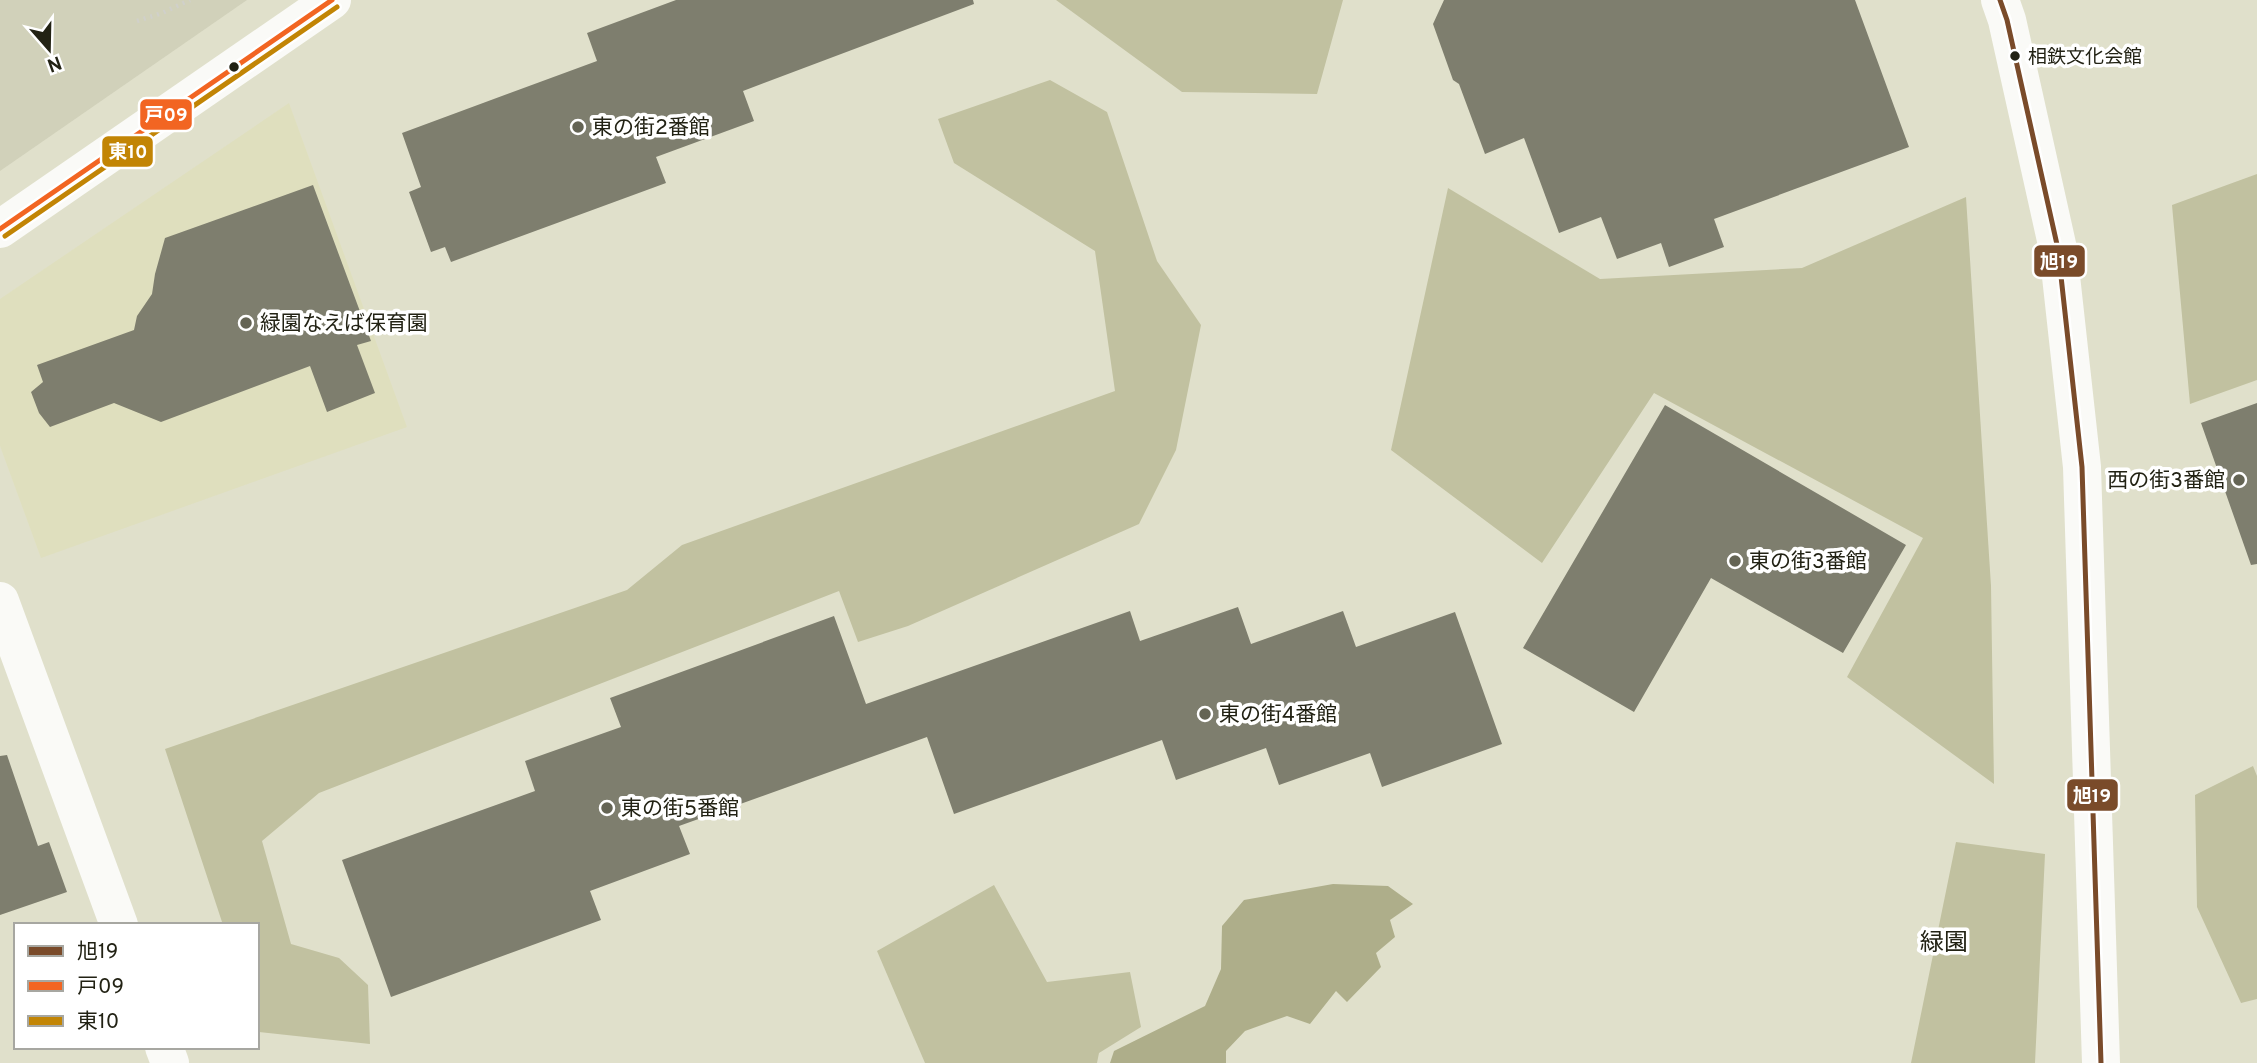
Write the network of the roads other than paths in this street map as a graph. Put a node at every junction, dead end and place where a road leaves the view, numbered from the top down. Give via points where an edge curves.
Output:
1 (332, 0) edge
2 (2000, 0) edge
3 (0, 229) edge
4 (0, 601) edge
5 (118, 923) edge
6 (2101, 1063) edge

1 - 3 street
2 - 6 street via 2058,250 2082,467
4 - 5 street

